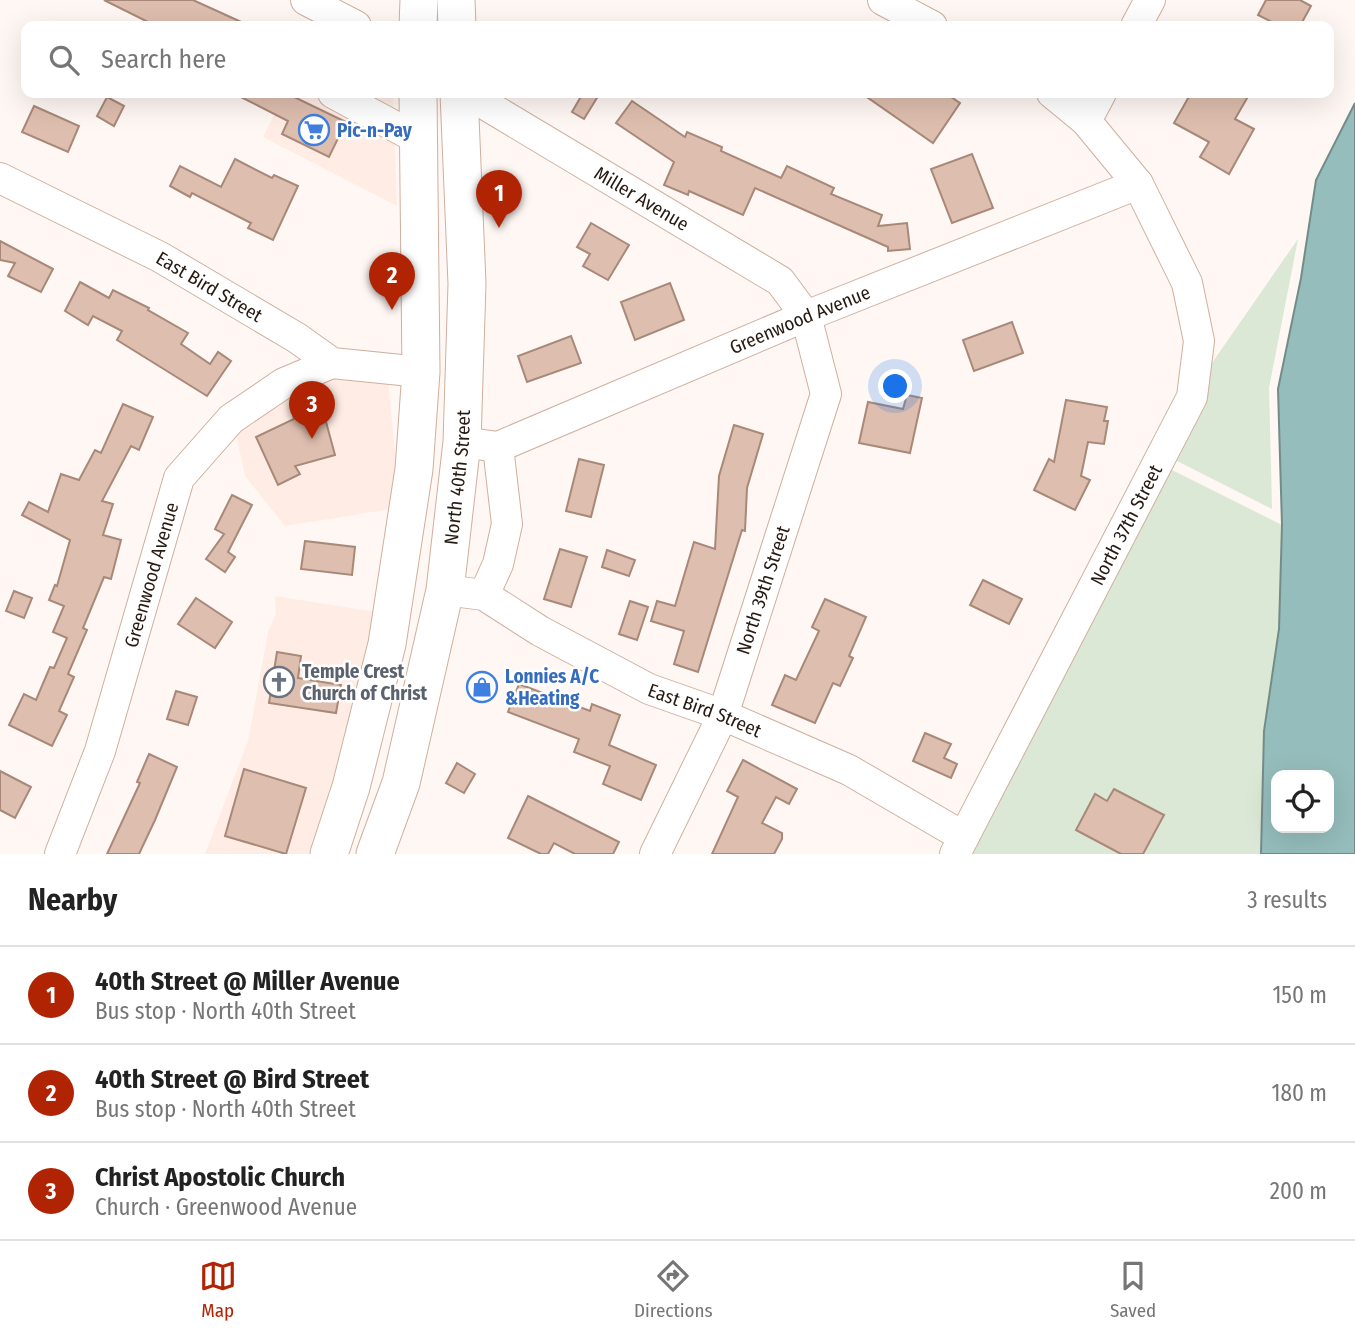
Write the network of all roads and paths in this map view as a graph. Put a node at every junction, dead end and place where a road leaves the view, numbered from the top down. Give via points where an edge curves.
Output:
1 (306, 0) edge
2 (419, 0) edge
3 (456, 0) edge
4 (883, 0) edge
5 (1150, 0) edge
6 (346, 21) edge
7 (418, 21) edge
8 (457, 21) edge
9 (923, 21) edge
10 (1139, 21) edge
11 (342, 98) edge
12 (418, 98) edge
13 (460, 98) edge
14 (474, 98) edge
15 (1058, 98) edge
16 (1098, 98) edge
17 (1086, 121) junction
18 (420, 140) junction
19 (0, 178) edge
20 (1138, 184) junction
21 (806, 316) junction
22 (332, 363) junction
23 (421, 372) junction
24 (462, 442) junction
25 (498, 447) junction
26 (445, 590) junction
27 (484, 595) junction
28 (723, 715) junction
29 (960, 846) edge
30 (60, 854) edge
31 (329, 854) edge
32 (375, 854) edge
33 (655, 854) edge

1 - 6 street
2 - 7 main road
3 - 8 main road
4 - 9 street
5 - 10 street
11 - 18 street
12 - 18 main road
13 - 24 main road, North 40th Street via 467,284
14 - 21 street, Miller Avenue via 780,281
15 - 17 street, North 37th Street
16 - 17 street
17 - 20 street, North 37th Street
18 - 23 main road
19 - 22 street, East Bird Street via 160,257
20 - 21 street, Greenwood Avenue
20 - 29 street, North 37th Street via 1187,283 1199,341 1192,397
21 - 25 street, Greenwood Avenue
21 - 28 street, North 39th Street via 826,394
22 - 23 street, East Bird Street
22 - 30 street, Greenwood Avenue via 284,383 230,419 178,478 100,751
23 - 31 main road via 410,506 387,644
24 - 25 street
24 - 26 main road, North 40th Street
25 - 27 street via 507,524 498,564
26 - 27 street, East Bird Street
26 - 32 main road, North 40th Street via 401,783
27 - 28 street, East Bird Street via 540,631 649,689
28 - 29 street, East Bird Street via 849,770
28 - 33 street, North 39th Street

